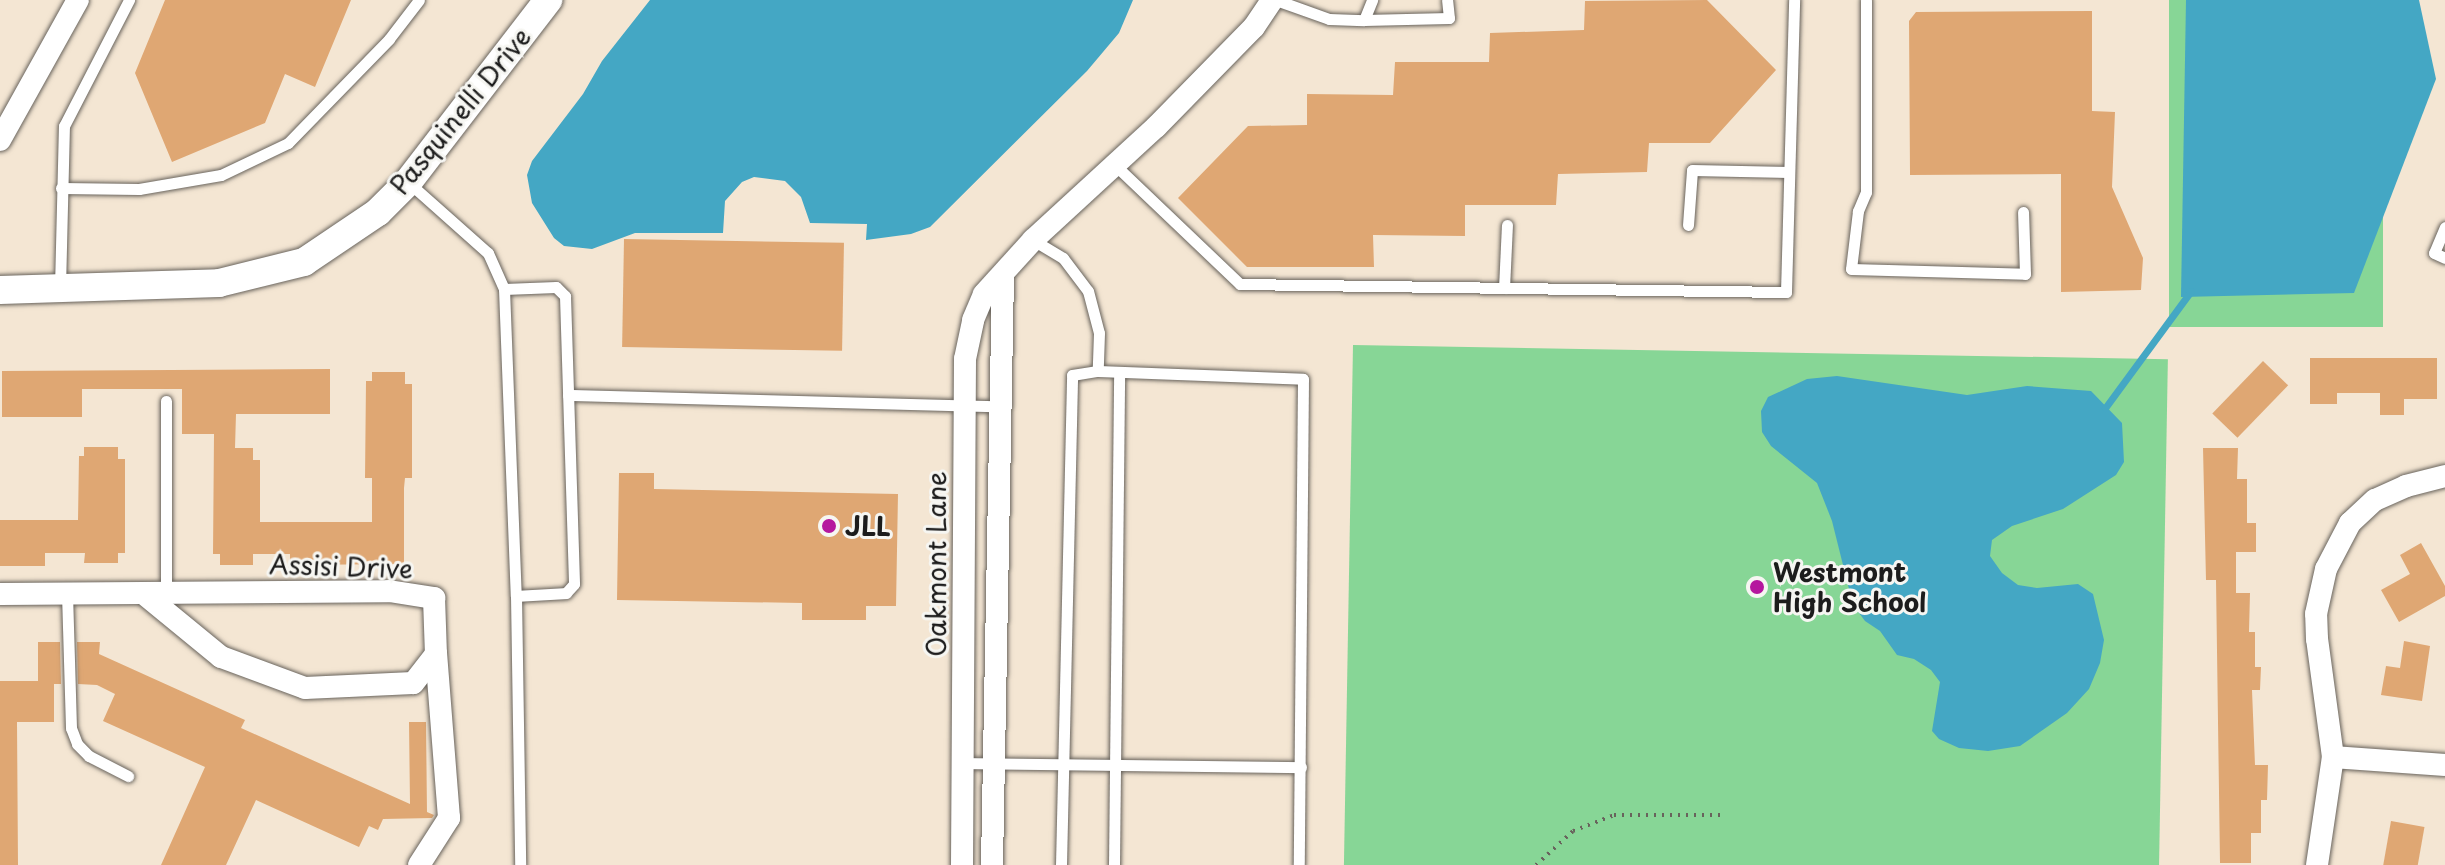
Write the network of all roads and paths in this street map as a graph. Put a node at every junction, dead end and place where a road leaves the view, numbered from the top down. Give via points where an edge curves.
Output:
1 (78, 0) edge
2 (129, 0) edge
3 (419, 0) edge
4 (548, 0) edge
5 (1274, 0) edge
6 (1372, 0) edge
7 (1447, 0) edge
8 (1794, 0) edge
9 (1866, 0) edge
10 (1364, 20) junction
11 (0, 140) edge
12 (1116, 166) junction
13 (1789, 172) junction
14 (408, 182) junction
15 (61, 188) junction
16 (2023, 212) dead end
17 (1507, 225) dead end
18 (1688, 225) dead end
19 (2445, 227) edge
20 (1033, 240) junction
21 (2445, 258) edge
22 (1003, 275) junction
23 (60, 288) junction
24 (1504, 288) junction
25 (504, 289) junction
26 (0, 290) edge
27 (1098, 371) junction
28 (1119, 374) junction
29 (568, 395) junction
30 (166, 401) dead end
31 (965, 404) junction
32 (999, 406) junction
33 (2445, 476) edge
34 (67, 593) junction
35 (143, 593) junction
36 (166, 593) junction
37 (0, 594) edge
38 (516, 596) junction
39 (436, 654) junction
40 (2333, 757) junction
41 (963, 763) junction
42 (993, 763) junction
43 (1062, 765) junction
44 (1114, 765) junction
45 (2445, 765) edge
46 (1301, 767) junction
47 (128, 776) dead end
48 (1720, 815) dead end
49 (419, 865) edge
50 (520, 865) edge
51 (962, 865) edge
52 (992, 865) edge
53 (1061, 865) edge
54 (1114, 865) edge
55 (1299, 865) edge
56 (1536, 865) edge
57 (2317, 865) edge

1 - 11 street
2 - 15 lane via 64,126
3 - 15 lane via 389,39 288,143 221,175 139,189
4 - 14 street, Pasquinelli Drive
5 - 10 lane via 1329,19
5 - 12 street, Oakmont Lane via 1236,47
6 - 10 lane
7 - 10 lane via 1449,18
8 - 13 lane
9 - 16 lane via 1866,192 1858,211 1851,269 2025,274
12 - 20 street, Oakmont Lane
12 - 24 lane via 1240,284
13 - 18 lane via 1692,170
13 - 24 lane via 1786,292
14 - 23 street, Pasquinelli Drive via 378,212 330,246 278,271 219,283
14 - 25 lane via 488,253
15 - 23 lane
17 - 24 lane
19 - 21 lane via 2434,253
20 - 22 street, Oakmont Lane
20 - 27 lane via 1063,258 1088,291 1099,333
22 - 31 street, Oakmont Lane via 984,294 968,339
22 - 32 street
23 - 26 street, Pasquinelli Drive
25 - 29 lane via 556,287 565,296
25 - 38 lane
27 - 28 lane
27 - 43 lane via 1072,375
28 - 44 lane
28 - 46 lane via 1303,379
29 - 31 lane
29 - 38 lane via 574,584 566,593
30 - 36 lane
31 - 32 lane
31 - 41 street, Oakmont Lane
32 - 42 street
33 - 40 street via 2375,500 2350,523 2326,569 2316,614
34 - 35 street, Assisi Drive
34 - 37 street, Assisi Drive
34 - 47 lane via 71,728 89,756
35 - 36 street, Assisi Drive
35 - 39 street via 221,657 305,688 413,683
36 - 39 street, Assisi Drive via 389,591 434,598
38 - 50 lane
39 - 49 street via 449,818
40 - 45 street
40 - 57 street
41 - 42 lane
41 - 51 street, Oakmont Lane
42 - 43 lane
42 - 52 street
43 - 44 lane
43 - 53 lane
44 - 46 lane
44 - 54 lane
46 - 55 lane
48 - 56 path via 1614,815 1573,831

